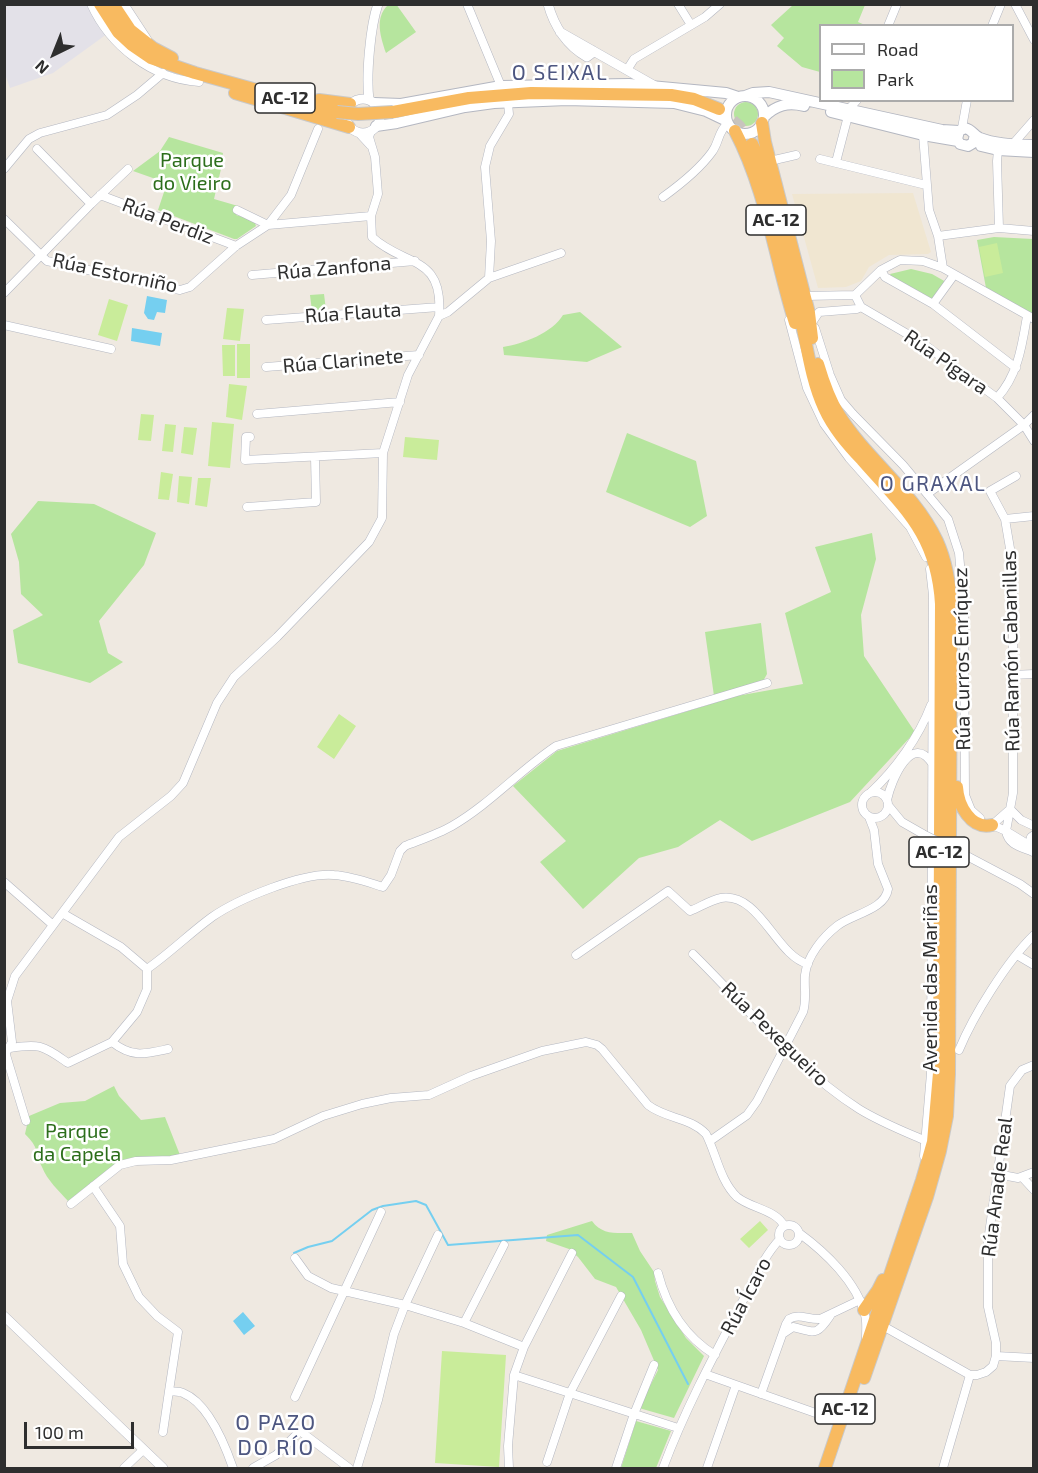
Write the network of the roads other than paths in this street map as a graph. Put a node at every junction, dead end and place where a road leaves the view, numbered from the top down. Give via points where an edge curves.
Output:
1 (91, 4) edge
2 (100, 4) edge
3 (113, 4) edge
4 (124, 4) edge
5 (378, 4) edge
6 (467, 4) edge
7 (548, 4) edge
8 (678, 4) edge
9 (720, 4) edge
10 (897, 4) edge
11 (1015, 4) edge
12 (1001, 5) edge
13 (889, 24) edge
14 (993, 24) edge
15 (691, 25) junction
16 (129, 29) junction
17 (1034, 40) edge
18 (132, 45) junction
19 (153, 48) junction
20 (180, 68) junction
21 (627, 70) junction
22 (163, 73) junction
23 (199, 81) junction
24 (368, 85) junction
25 (501, 86) junction
26 (655, 86) junction
27 (742, 96) junction
28 (354, 102) junction
29 (372, 102) junction
30 (967, 102) edge
31 (508, 103) junction
32 (718, 109) tunnel mouth
33 (852, 109) edge
34 (763, 120) junction
35 (1034, 120) edge
36 (730, 125) junction
37 (374, 128) junction
38 (318, 129) dead end
39 (354, 130) junction
40 (942, 130) junction
41 (959, 134) junction
42 (923, 135) junction
43 (974, 139) junction
44 (752, 144) tunnel mouth
45 (1013, 144) junction
46 (1034, 145) edge
47 (371, 146) junction
48 (37, 149) dead end
49 (998, 150) junction
50 (1034, 152) edge
51 (796, 155) dead end
52 (820, 159) dead end
53 (770, 160) junction
54 (836, 162) junction
55 (4, 169) edge
56 (128, 169) dead end
57 (926, 185) junction
58 (100, 195) junction
59 (663, 197) dead end
60 (91, 204) junction
61 (237, 210) dead end
62 (371, 216) junction
63 (4, 219) edge
64 (268, 225) junction
65 (999, 228) junction
66 (1034, 231) edge
67 (938, 236) junction
68 (236, 246) junction
69 (561, 254) dead end
70 (42, 255) junction
71 (416, 261) junction
72 (943, 267) junction
73 (881, 270) junction
74 (954, 274) junction
75 (252, 275) dead end
76 (489, 278) junction
77 (4, 293) edge
78 (855, 295) junction
79 (796, 296) junction
80 (933, 304) junction
81 (440, 307) junction
82 (861, 307) junction
83 (439, 316) junction
84 (811, 317) junction
85 (1030, 318) edge
86 (266, 320) dead end
87 (5, 328) edge
88 (812, 340) junction
89 (111, 349) dead end
90 (419, 355) junction
91 (266, 367) dead end
92 (1016, 368) junction
93 (997, 398) junction
94 (400, 402) junction
95 (257, 414) dead end
96 (1034, 415) edge
97 (1024, 425) junction
98 (250, 437) dead end
99 (1034, 441) edge
100 (383, 453) junction
101 (315, 456) junction
102 (1016, 476) dead end
103 (927, 494) junction
104 (248, 507) dead end
105 (1034, 516) edge
106 (1005, 519) junction
107 (1034, 674) edge
108 (1012, 675) junction
109 (767, 683) dead end
110 (933, 686) junction
111 (951, 687) junction
112 (933, 765) junction
113 (870, 793) junction
114 (888, 803) junction
115 (1010, 809) junction
116 (869, 817) junction
117 (881, 817) junction
118 (992, 825) junction
119 (908, 826) junction
120 (1034, 826) edge
121 (1006, 831) junction
122 (1034, 835) edge
123 (874, 837) junction
124 (1032, 849) edge
125 (4, 882) edge
126 (1020, 884) junction
127 (1034, 888) edge
128 (1034, 894) edge
129 (62, 913) junction
130 (53, 925) junction
131 (1034, 935) edge
132 (693, 954) dead end
133 (576, 955) dead end
134 (1017, 955) junction
135 (808, 964) junction
136 (1034, 964) edge
137 (147, 969) junction
138 (112, 1042) junction
139 (784, 1048) junction
140 (168, 1049) dead end
141 (959, 1050) joint
142 (7, 1053) edge
143 (1034, 1065) edge
144 (26, 1121) dead end
145 (710, 1141) junction
146 (926, 1141) junction
147 (940, 1151) junction
148 (1034, 1172) edge
149 (997, 1174) junction
150 (1022, 1177) junction
151 (93, 1186) junction
152 (1034, 1190) edge
153 (71, 1204) dead end
154 (914, 1204) junction
155 (381, 1212) dead end
156 (784, 1227) junction
157 (799, 1233) junction
158 (438, 1235) dead end
159 (780, 1239) junction
160 (796, 1242) junction
161 (811, 1243) junction
162 (504, 1245) dead end
163 (572, 1253) dead end
164 (295, 1258) dead end
165 (658, 1273) dead end
166 (345, 1292) junction
167 (621, 1296) dead end
168 (405, 1305) junction
169 (862, 1305) junction
170 (831, 1315) junction
171 (4, 1316) edge
172 (464, 1323) junction
173 (883, 1326) junction
174 (783, 1334) junction
175 (524, 1347) junction
176 (865, 1348) junction
177 (715, 1355) junction
178 (996, 1356) junction
179 (1034, 1358) edge
180 (654, 1365) dead end
181 (705, 1374) junction
182 (514, 1375) junction
183 (970, 1375) junction
184 (736, 1385) junction
185 (169, 1391) junction
186 (570, 1393) junction
187 (761, 1394) junction
188 (295, 1397) dead end
189 (634, 1414) junction
190 (841, 1422) junction
191 (678, 1428) junction
192 (163, 1432) dead end
193 (143, 1450) junction
194 (547, 1462) dead end
195 (124, 1468) edge
196 (163, 1468) edge
197 (233, 1468) edge
198 (253, 1468) edge
199 (350, 1468) edge
200 (357, 1468) edge
201 (509, 1468) edge
202 (616, 1468) edge
203 (663, 1468) edge
204 (707, 1468) edge
205 (825, 1468) edge
206 (832, 1468) edge
207 (944, 1468) edge

1 - 22 street via 110,35 130,54
2 - 18 highway, AC-12 via 118,32
3 - 16 highway, AC-12
4 - 19 street
5 - 24 street
6 - 25 street
7 - 21 street via 560,32 582,54 587,57 592,50
8 - 15 street
9 - 15 street
10 - 13 street
11 - 17 street
12 - 14 street
15 - 21 street via 634,59
16 - 19 highway
16 - 20 highway, AC-12 via 156,55
18 - 20 highway, AC-12 via 151,58
18 - 23 highway via 163,68
19 - 28 highway via 170,57 315,99
20 - 32 highway, AC-12, bridge via 337,112 358,114 531,93 671,95
21 - 26 street
22 - 23 street
22 - 55 street via 107,115 29,139
23 - 39 highway
24 - 28 street
24 - 29 street
25 - 26 main road
25 - 29 main road via 401,104
26 - 27 main road
27 - 33 main road via 769,93
27 - 34 main road via 759,102
27 - 36 main road via 727,106
28 - 29 street
28 - 39 street via 346,113
29 - 37 street via 380,117
30 - 41 street
31 - 36 main road via 674,103 706,111
31 - 37 main road via 465,107
31 - 76 street via 509,114 490,146 485,167 491,241
33 - 34 main road via 786,104 773,109
33 - 40 main road
33 - 42 main road
33 - 54 street
34 - 36 main road via 753,132 741,133
34 - 53 highway
35 - 45 street
36 - 59 street via 721,130 713,151 686,181
36 - 79 highway via 746,152
37 - 39 street
37 - 47 street via 369,137
38 - 64 street via 291,195
39 - 47 street
40 - 41 main road
40 - 42 main road
41 - 42 main road
41 - 43 main road via 970,129
41 - 43 main road via 966,146
42 - 57 street
43 - 45 main road
43 - 49 main road
44 - 79 highway, Avenida das Mariñas / AC-12 via 765,177
45 - 46 main road
47 - 62 street via 378,194
48 - 60 street
49 - 50 main road
49 - 65 street
51 - 53 street
52 - 54 street
53 - 79 highway
54 - 57 street
56 - 58 street
57 - 67 street
58 - 60 street
58 - 68 street, Rúa Perdiz
60 - 70 street
61 - 64 street
62 - 64 street
62 - 71 street via 372,237 381,246
63 - 70 street
64 - 68 street
65 - 66 street
65 - 67 street
67 - 72 street
68 - 70 street, Rúa Estorniño via 189,287 180,290 47,261
69 - 76 street
70 - 77 street
71 - 75 street, Rúa Zanfona
71 - 81 street via 432,275
72 - 73 street via 900,260
72 - 74 street
73 - 78 street
73 - 80 street via 885,277
74 - 80 street
74 - 85 street
76 - 83 street
78 - 79 street
78 - 82 street
79 - 84 highway
79 - 88 highway, Avenida das Mariñas / AC-12
79 - 110 street via 790,326 807,388 824,424 910,527 925,554 933,594
79 - 154 highway, Avenida das Mariñas / AC-12 via 815,384 825,410 845,442 920,530 935,563 939,584 938,1093 933,1142
80 - 92 street
81 - 83 street
81 - 86 street, Rúa Flauta
82 - 84 street via 819,312
82 - 93 street, Rúa Pígara via 921,342
83 - 90 street
84 - 88 highway
84 - 103 street, Rúa Curros Enríquez via 841,400
85 - 92 street
87 - 89 street
88 - 111 highway, Avenida das Mariñas / AC-12 via 824,386 838,414 921,514 942,553 950,590
90 - 91 street, Rúa Clarinete
90 - 94 street
92 - 93 street
93 - 97 street, Rúa Pígara
94 - 95 street
94 - 100 street
96 - 97 street
97 - 99 street, Rúa Pígara
97 - 103 street
98 - 101 street via 246,437 245,460
100 - 101 street
100 - 129 street via 382,518 369,542 234,677 217,703 183,783 119,837
101 - 104 street via 316,501
102 - 106 street, Rúa Ramón Cabanillas via 990,491
103 - 118 street, Rúa Curros Enríquez via 948,519 959,553 964,611 965,795 976,816
105 - 106 street
106 - 108 street, Rúa Ramón Cabanillas via 1012,566
107 - 108 street
108 - 115 street, Rúa Ramón Cabanillas
109 - 137 street via 556,746 452,826 405,846 383,887 332,875 300,878 214,916
110 - 112 street
110 - 113 street via 931,705 918,734
111 - 118 highway via 956,718 958,801 972,820 983,826
111 - 147 highway, Avenida das Mariñas / AC-12 via 949,1074
112 - 114 street via 923,755 909,756 894,778
112 - 146 street via 931,1073
113 - 114 street via 882,794
113 - 116 street via 862,804
114 - 117 street
114 - 119 street
115 - 118 street
115 - 120 street
115 - 121 street, Rúa Ramón Cabanillas
116 - 117 street
116 - 123 street
117 - 119 street
117 - 123 street
118 - 121 street, Rúa Curros Enríquez
119 - 126 street, bridge
121 - 124 street, Rúa Curros Enríquez via 1012,843
122 - 124 street
123 - 135 street via 878,864 888,889 885,898 839,924 816,947
125 - 130 street
126 - 127 street
126 - 128 street
129 - 130 street
129 - 137 street via 122,947
130 - 142 street via 15,976 7,1001 12,1033
131 - 134 street
132 - 139 street, Rúa Pexegueiro
133 - 135 street via 668,891 690,910 722,898 738,900 750,907 798,960
134 - 136 street
134 - 141 street
135 - 139 street via 805,1006
137 - 138 street via 147,989 137,1012
138 - 140 street via 130,1053
138 - 142 street via 68,1063 45,1047 32,1044
139 - 145 street via 747,1115
139 - 146 street, Rúa Pexegueiro via 858,1108
141 - 147 highway via 950,1123
142 - 144 street
143 - 149 street, Rúa Anade Real via 1022,1070 1010,1086
145 - 151 street via 694,1124 648,1105 602,1049 586,1042 528,1054 429,1095 391,1098 341,1110 274,1139 171,1160 120,1165
145 - 156 street via 736,1196 778,1218
146 - 154 street
147 - 173 highway, Avenida das Mariñas / AC-12
148 - 150 street
149 - 150 street
149 - 178 street, Rúa Anade Real via 988,1260 988,1307
150 - 152 street
151 - 153 street
151 - 185 street via 120,1226 123,1264 139,1297 178,1332
154 - 169 highway via 881,1285
154 - 176 highway, Avenida das Mariñas / AC-12
155 - 166 street
156 - 157 street via 793,1226
156 - 159 street
157 - 160 street
157 - 161 street
158 - 168 street
159 - 160 street via 787,1244
159 - 177 street, Rúa Ícaro via 767,1256
160 - 161 street
161 - 169 street via 844,1276
162 - 172 street
163 - 175 street
164 - 166 street via 308,1276
165 - 177 street, Rúa Ícaro via 664,1295 684,1330
166 - 168 street
166 - 188 street
167 - 186 street
168 - 172 street
168 - 200 street
169 - 170 street
169 - 176 street via 866,1317
170 - 174 street via 817,1332 793,1327
170 - 174 street via 814,1320 794,1316
171 - 193 street
172 - 175 street
173 - 183 street
173 - 206 highway, Avenida das Mariñas / AC-12
174 - 187 street
175 - 182 street
176 - 190 highway, Avenida das Mariñas / AC-12
177 - 181 street, Rúa Ícaro
178 - 179 street
178 - 183 street via 987,1372
180 - 189 street
181 - 184 street
181 - 191 street, Rúa Ícaro
182 - 186 street
182 - 201 street
183 - 207 street
184 - 187 street
184 - 204 street
185 - 192 street
185 - 197 street via 183,1393 203,1408
186 - 189 street
186 - 194 street
187 - 190 street
189 - 191 street
189 - 202 street
190 - 205 highway, Avenida das Mariñas / AC-12
191 - 203 street, Rúa Ícaro
193 - 195 street
193 - 196 street
198 - 199 street via 276,1455 300,1431

